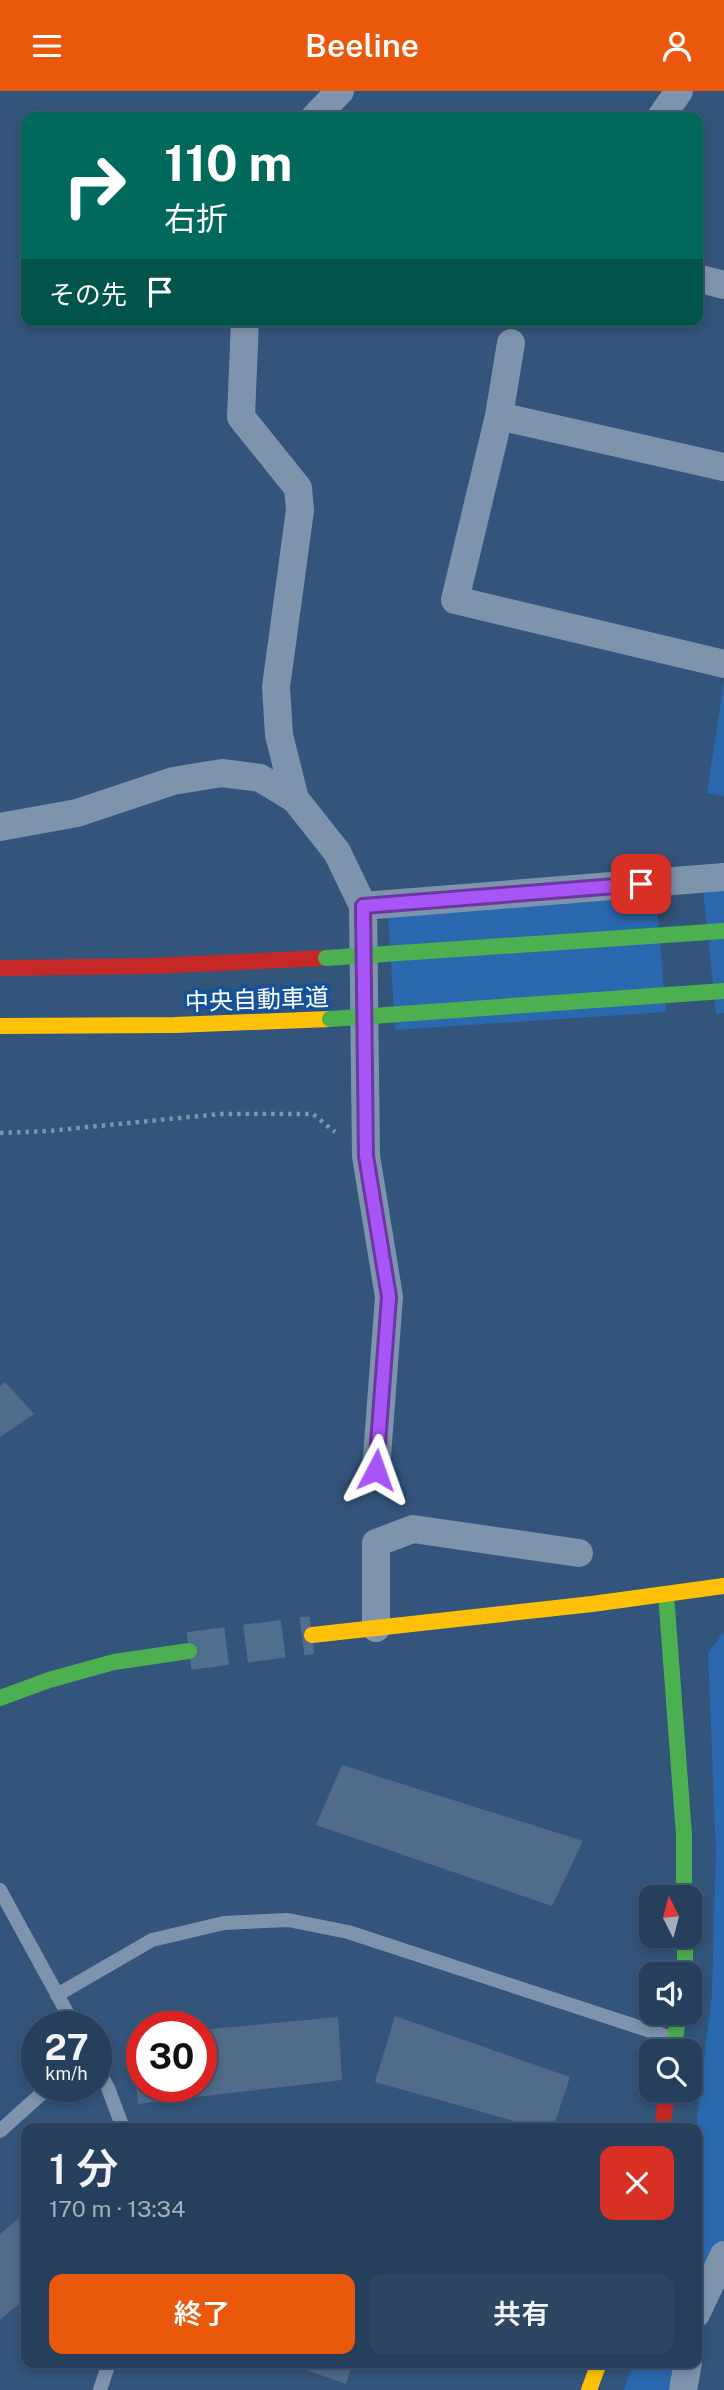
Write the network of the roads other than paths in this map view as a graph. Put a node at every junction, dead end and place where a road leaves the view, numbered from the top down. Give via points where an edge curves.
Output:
1 (340, 91) edge
2 (679, 91) edge
3 (320, 112) edge
4 (664, 112) edge
5 (245, 326) edge
6 (511, 343) dead end
7 (499, 416) junction
8 (724, 467) edge
9 (724, 664) edge
10 (295, 799) junction
11 (0, 827) edge
12 (724, 877) edge
13 (363, 906) junction
14 (724, 931) edge
15 (0, 968) edge
16 (724, 991) edge
17 (175, 1025) junction
18 (0, 1026) edge
19 (27, 1042) dead end
20 (376, 1470) dead end
21 (579, 1553) dead end
22 (724, 1586) edge
23 (666, 1594) junction
24 (376, 1628) junction
25 (313, 1635) tunnel mouth
26 (189, 1651) tunnel mouth
27 (0, 1697) edge
28 (684, 1885) edge
29 (0, 1890) edge
30 (57, 1995) junction
31 (66, 2011) edge
32 (657, 2039) edge
33 (112, 2099) edge
34 (32, 2102) edge
35 (665, 2102) edge
36 (120, 2123) edge
37 (663, 2123) edge
38 (0, 2131) edge
39 (724, 2256) edge
40 (702, 2302) edge
41 (107, 2368) edge
42 (597, 2368) edge
43 (687, 2368) edge
44 (100, 2390) edge
45 (589, 2390) edge
46 (683, 2390) edge

1 - 3 street
2 - 4 street
5 - 10 street via 241,417 298,488 300,510 276,687 279,735
6 - 7 street
7 - 8 street
7 - 9 street via 456,600
10 - 11 street via 260,778 222,773 173,781 77,813
10 - 13 street via 337,852
12 - 13 street
13 - 20 street via 366,1156 389,1297
14 - 15 main road, 中央自動車道, bridge via 152,967
16 - 17 main road, 中央自動車道, bridge via 330,1019
17 - 18 main road, 中央自動車道
17 - 19 main road
21 - 24 street via 413,1528 376,1543
22 - 23 main road
23 - 24 main road
23 - 28 main road
24 - 25 main road
26 - 27 main road via 114,1662
29 - 30 lane
30 - 31 lane
30 - 32 lane via 152,1940 224,1923 288,1920 348,1932
33 - 36 lane
34 - 38 lane
35 - 37 main road
39 - 40 street
41 - 44 lane
42 - 45 main road
43 - 46 street

